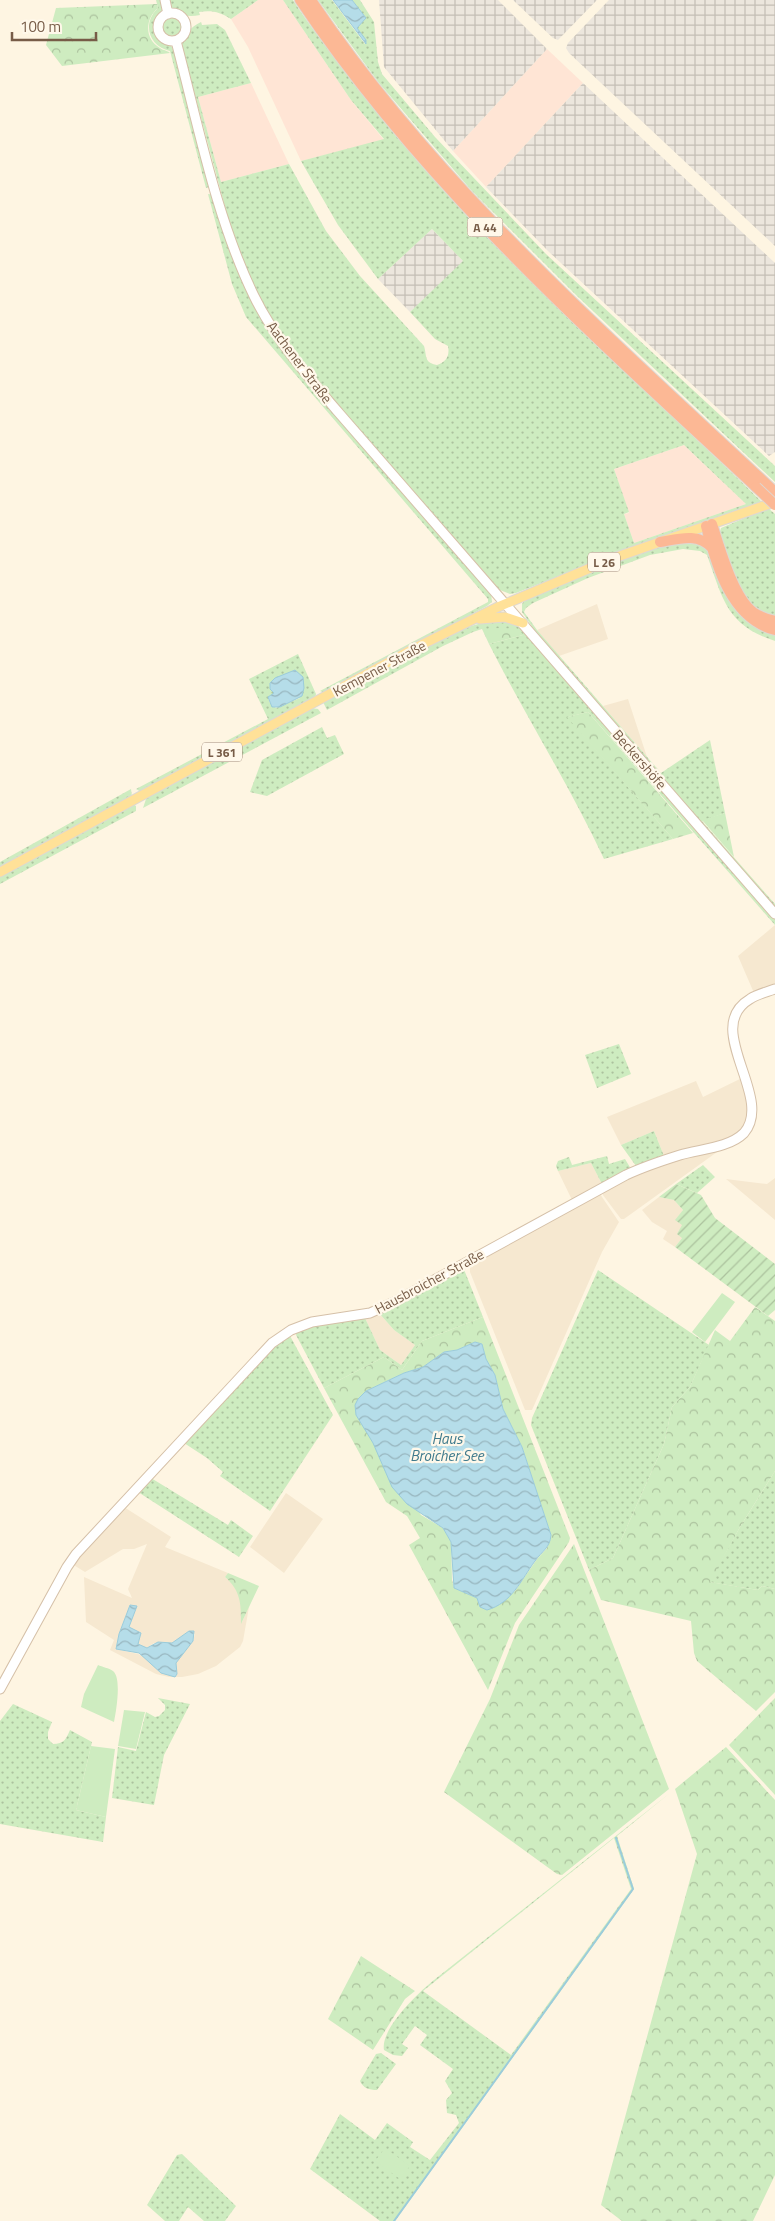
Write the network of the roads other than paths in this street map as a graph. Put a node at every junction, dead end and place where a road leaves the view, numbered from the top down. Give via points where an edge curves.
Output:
1 (165, 0) edge
2 (300, 0) edge
3 (311, 0) edge
4 (168, 14) junction
5 (176, 41) junction
6 (760, 484) junction
7 (775, 492) edge
8 (775, 503) edge
9 (709, 525) junction
10 (660, 542) junction
11 (714, 551) junction
12 (506, 603) junction
13 (469, 620) junction
14 (775, 621) edge
15 (523, 623) junction
16 (775, 630) edge
17 (0, 872) edge
18 (775, 914) edge
19 (775, 989) edge
20 (0, 1689) edge

1 - 4 street
2 - 6 highway, A 44 via 374,102 466,207 561,303
3 - 6 highway, A 44 via 388,103 484,212
4 - 5 street via 177,14 185,23 185,32
4 - 5 street via 158,24 159,33 166,40
5 - 12 street, Aachener Straße via 230,237 254,296 270,324 328,400
6 - 7 highway, A 44
6 - 8 highway, A 44, bridge
8 - 9 main road, Kempener Straße / L 26
9 - 10 main road, Kempener Straße / L 26
9 - 11 highway
9 - 14 highway via 742,601 753,612
10 - 11 highway via 698,538
10 - 12 main road, Kempener Straße / L 26
11 - 16 highway via 739,608 755,622
12 - 13 main road, Kempener Straße / L 361
12 - 15 street, Beckershöfe
13 - 15 main road, L 361 via 503,617
13 - 17 main road, Kempener Straße / L 361
15 - 18 street, Beckershöfe
19 - 20 street, Hausbroicher Straße via 748,1000 734,1020 735,1038 754,1105 752,1120 743,1134 728,1142 663,1160 626,1175 370,1313 312,1322 291,1330 272,1343 76,1554

